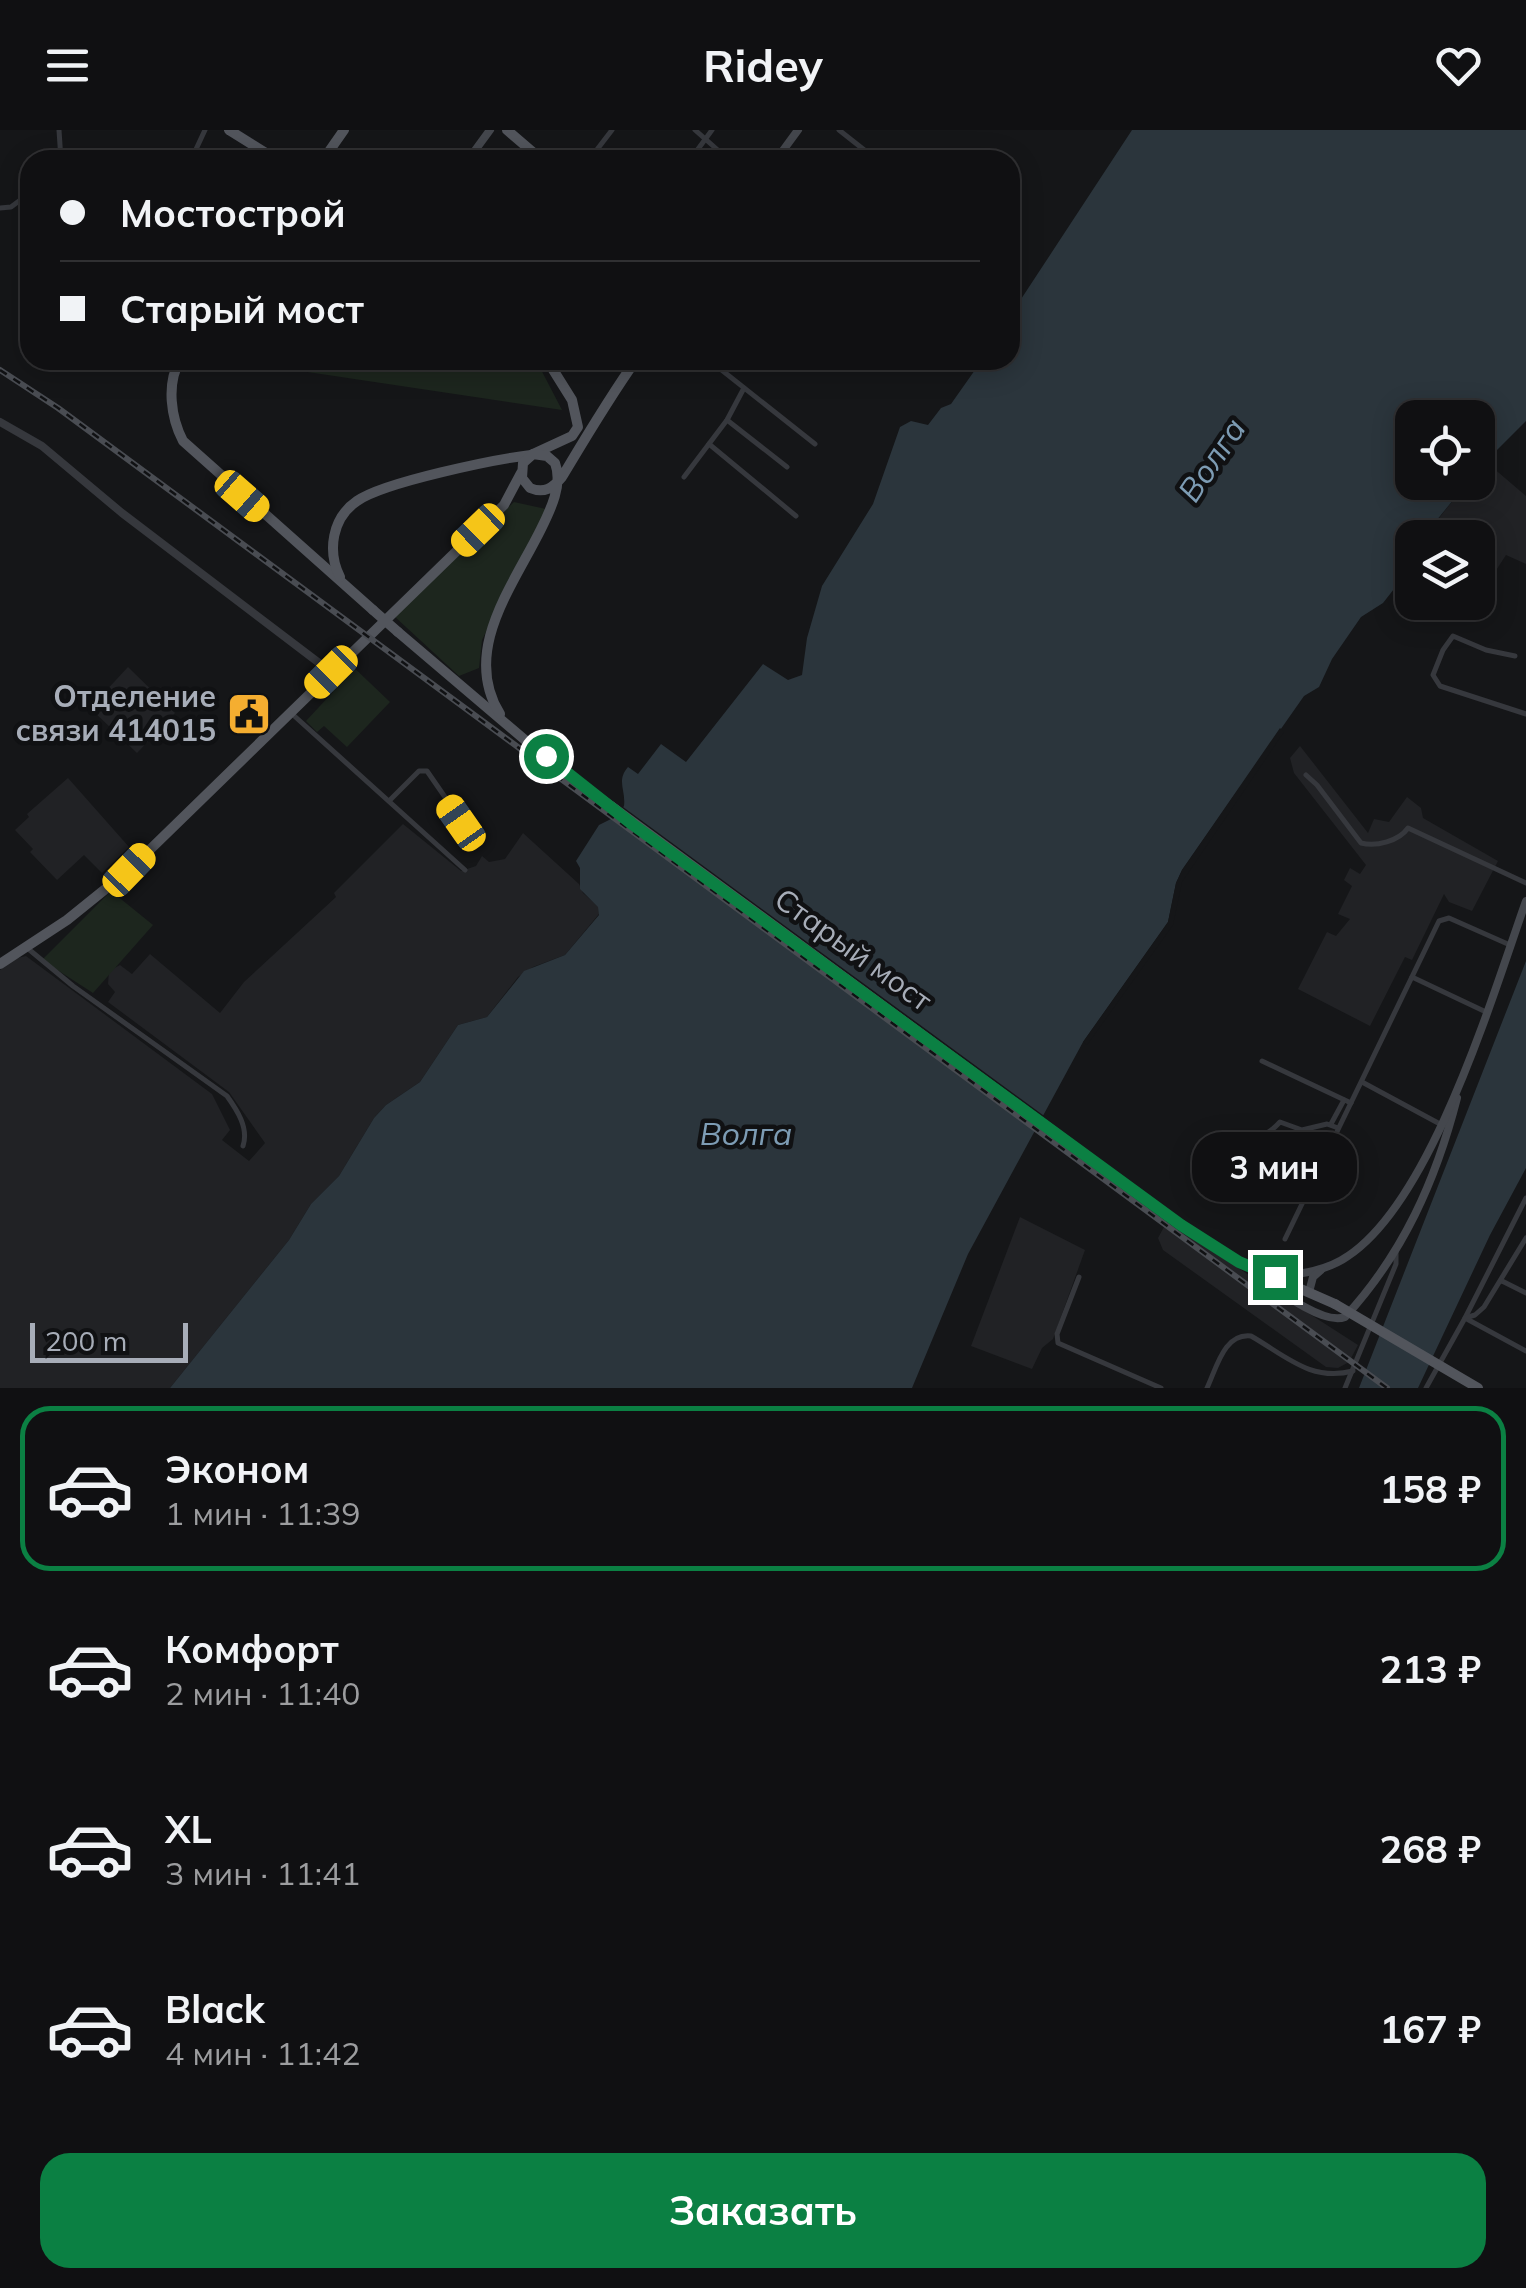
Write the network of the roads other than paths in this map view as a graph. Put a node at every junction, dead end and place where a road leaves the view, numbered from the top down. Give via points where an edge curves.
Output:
1 (230, 130) edge
2 (507, 130) edge
3 (612, 130) edge
4 (695, 130) edge
5 (712, 130) edge
6 (843, 131) edge
7 (705, 140) junction
8 (261, 150) edge
9 (530, 150) edge
10 (597, 150) edge
11 (698, 150) edge
12 (716, 150) edge
13 (865, 150) edge
14 (176, 370) edge
15 (554, 370) edge
16 (629, 370) edge
17 (722, 370) edge
18 (744, 388) junction
19 (596, 418) junction
20 (727, 420) junction
21 (0, 422) edge
22 (572, 436) junction
23 (709, 444) junction
24 (815, 444) dead end
25 (532, 455) junction
26 (786, 466) dead end
27 (521, 473) junction
28 (684, 477) dead end
29 (557, 482) junction
30 (536, 490) junction
31 (504, 504) junction
32 (796, 516) dead end
33 (350, 590) junction
34 (1515, 656) dead end
35 (331, 672) junction
36 (290, 713) junction
37 (1526, 714) edge
38 (518, 733) junction
39 (1306, 774) dead end
40 (390, 800) junction
41 (476, 842) dead end
42 (464, 870) dead end
43 (1526, 883) edge
44 (1526, 901) edge
45 (1510, 945) junction
46 (26, 947) junction
47 (0, 964) edge
48 (1412, 977) junction
49 (1486, 1012) junction
50 (1262, 1061) dead end
51 (1463, 1074) junction
52 (1362, 1082) junction
53 (1347, 1102) junction
54 (1330, 1124) junction
55 (1440, 1124) junction
56 (1338, 1128) junction
57 (1211, 1142) dead end
58 (242, 1146) dead end
59 (1234, 1154) junction
60 (1241, 1180) dead end
61 (1526, 1198) edge
62 (1526, 1238) edge
63 (1284, 1239) dead end
64 (1396, 1250) junction
65 (1522, 1252) edge
66 (1324, 1268) junction
67 (1079, 1278) dead end
68 (1273, 1281) junction
69 (1502, 1281) junction
70 (1309, 1292) junction
71 (1526, 1294) edge
72 (1464, 1318) junction
73 (1526, 1351) edge
74 (1353, 1371) junction
75 (1161, 1388) edge
76 (1207, 1388) edge
77 (1345, 1388) edge
78 (1426, 1388) edge
79 (1478, 1388) edge

1 - 8 main road
2 - 9 main road
3 - 10 street
4 - 7 street
5 - 7 street
6 - 13 street
7 - 11 street
7 - 12 street
14 - 33 main road via 173,414 183,441
15 - 22 main road via 577,415
16 - 19 main road
17 - 18 street
18 - 20 street
18 - 24 street
19 - 22 street
19 - 29 main road
20 - 23 street
20 - 26 street
21 - 35 street via 42,446
22 - 25 main road
23 - 28 street
23 - 32 street
25 - 27 main road
25 - 29 main road via 555,462
25 - 33 main road via 358,500 333,537 334,564
27 - 30 main road
27 - 31 main road
29 - 30 main road
29 - 38 main road via 484,657 492,702
30 - 31 main road
31 - 35 main road
33 - 38 main road, bridge
34 - 37 street via 1454,636 1433,676 1440,686
35 - 36 main road
36 - 40 street
36 - 46 main road via 119,879
38 - 68 main road, Старый мост via 632,824 1181,1225
39 - 43 street via 1361,843 1398,838 1408,828
40 - 41 street via 427,771
40 - 42 street
44 - 45 main road
45 - 48 street via 1442,919
45 - 49 main road
46 - 47 main road
46 - 58 street via 227,1096 246,1135
48 - 49 street
48 - 52 street
49 - 51 main road
50 - 53 street
51 - 55 main road
51 - 64 main road via 1442,1157
52 - 53 street
52 - 55 street
53 - 54 street
53 - 56 street
54 - 56 street
54 - 59 street via 1302,1130 1280,1122
55 - 66 main road via 1386,1220 1352,1254
56 - 63 street
57 - 59 street
59 - 60 street
61 - 72 street
62 - 65 street
64 - 68 main road via 1338,1320 1323,1317
64 - 74 street
65 - 69 street
66 - 68 main road
66 - 70 main road
67 - 75 street via 1060,1345
68 - 70 main road, Старый мост
69 - 71 street
69 - 72 street via 1480,1311
70 - 79 main road, Старый мост, bridge
72 - 73 street
72 - 78 street
74 - 76 street via 1317,1374 1244,1335 1230,1340
74 - 77 street

